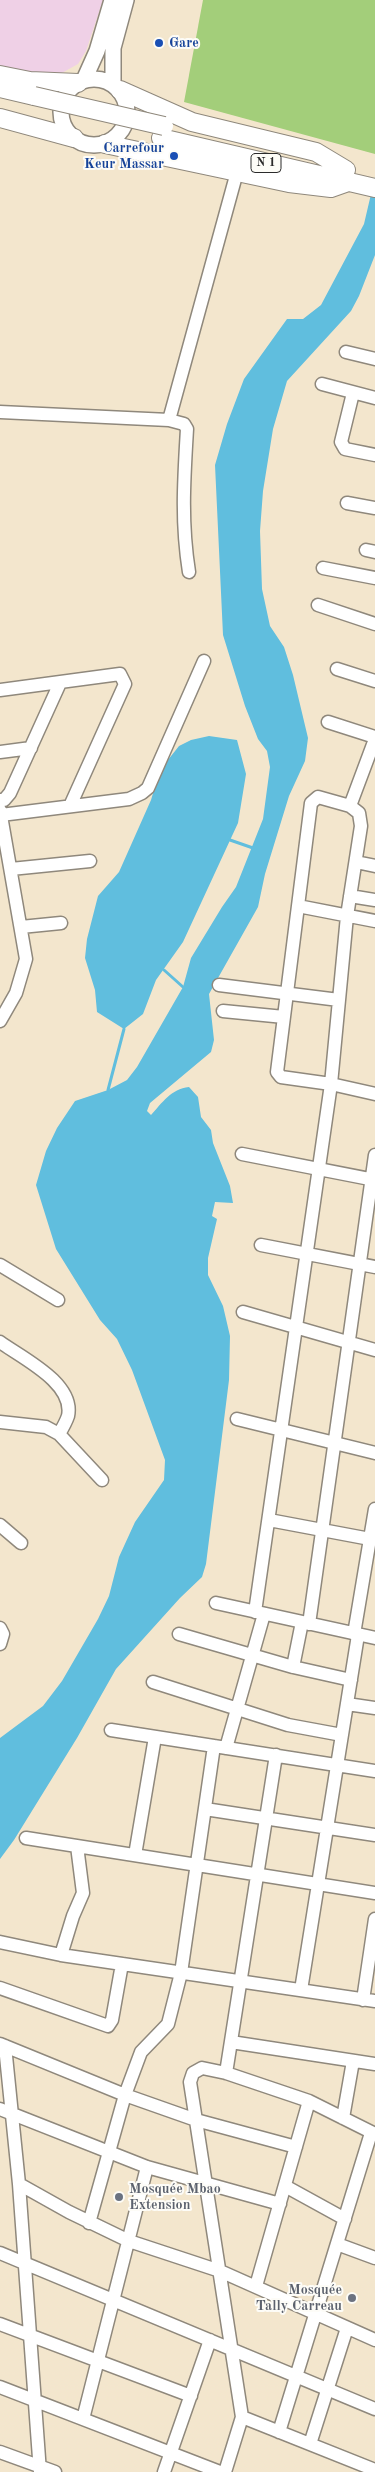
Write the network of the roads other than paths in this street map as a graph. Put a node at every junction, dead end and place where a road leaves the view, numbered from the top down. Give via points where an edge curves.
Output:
1 (112, 0) edge
2 (126, 0) edge
3 (0, 75) edge
4 (81, 81) junction
5 (117, 87) junction
6 (0, 88) edge
7 (0, 101) edge
8 (33, 102) junction
9 (0, 118) edge
10 (74, 138) junction
11 (105, 144) junction
12 (238, 172) junction
13 (347, 176) junction
14 (374, 183) edge
15 (346, 352) dead end
16 (375, 359) edge
17 (322, 384) dead end
18 (353, 393) junction
19 (375, 398) edge
20 (1, 415) edge
21 (169, 420) junction
22 (375, 455) edge
23 (347, 503) dead end
24 (375, 508) edge
25 (323, 568) dead end
26 (189, 572) dead end
27 (375, 578) edge
28 (318, 605) dead end
29 (375, 624) edge
30 (204, 661) dead end
31 (337, 669) dead end
32 (375, 681) edge
33 (60, 683) junction
34 (0, 690) edge
35 (328, 722) dead end
36 (375, 738) edge
37 (31, 748) junction
38 (0, 752) edge
39 (0, 800) edge
40 (70, 806) junction
41 (350, 806) junction
42 (0, 812) edge
43 (90, 861) dead end
44 (356, 862) junction
45 (375, 866) edge
46 (12, 869) junction
47 (350, 896) junction
48 (375, 900) edge
49 (298, 906) junction
50 (347, 916) junction
51 (375, 921) edge
52 (60, 923) dead end
53 (21, 927) junction
54 (219, 985) dead end
55 (287, 992) junction
56 (339, 1000) junction
57 (223, 1011) dead end
58 (284, 1017) junction
59 (0, 1021) edge
60 (331, 1084) junction
61 (375, 1094) edge
62 (242, 1154) dead end
63 (375, 1155) edge
64 (318, 1169) junction
65 (373, 1180) edge
66 (260, 1245) dead end
67 (307, 1253) junction
68 (361, 1264) junction
69 (0, 1265) edge
70 (375, 1267) edge
71 (58, 1300) dead end
72 (243, 1312) dead end
73 (296, 1325) junction
74 (0, 1342) edge
75 (350, 1344) junction
76 (375, 1350) edge
77 (238, 1419) dead end
78 (0, 1422) edge
79 (280, 1430) junction
80 (59, 1434) junction
81 (334, 1444) junction
82 (375, 1453) edge
83 (102, 1480) dead end
84 (375, 1510) edge
85 (270, 1520) junction
86 (0, 1525) edge
87 (324, 1530) junction
88 (370, 1540) junction
89 (21, 1542) dead end
90 (370, 1568) edge
91 (216, 1603) dead end
92 (259, 1613) junction
93 (305, 1623) junction
94 (0, 1628) edge
95 (179, 1634) dead end
96 (356, 1635) junction
97 (375, 1638) edge
98 (0, 1644) edge
99 (252, 1655) junction
100 (293, 1668) junction
101 (351, 1680) junction
102 (154, 1682) dead end
103 (347, 1704) junction
104 (237, 1708) junction
105 (375, 1708) edge
106 (111, 1730) dead end
107 (342, 1735) junction
108 (155, 1737) junction
109 (220, 1747) junction
110 (276, 1755) junction
111 (338, 1765) junction
112 (375, 1770) edge
113 (205, 1809) junction
114 (266, 1818) junction
115 (328, 1828) junction
116 (375, 1835) edge
117 (26, 1838) dead end
118 (77, 1846) junction
119 (135, 1855) junction
120 (197, 1865) junction
121 (257, 1874) junction
122 (318, 1884) junction
123 (375, 1893) edge
124 (375, 1919) edge
125 (0, 1942) edge
126 (61, 1955) junction
127 (122, 1964) junction
128 (182, 1973) junction
129 (240, 1982) junction
130 (0, 1988) edge
131 (301, 1990) junction
132 (369, 2000) edge
133 (231, 2042) junction
134 (2, 2045) edge
135 (353, 2060) junction
136 (375, 2064) edge
137 (226, 2073) junction
138 (125, 2095) junction
139 (309, 2101) junction
140 (0, 2109) edge
141 (13, 2114) junction
142 (343, 2118) junction
143 (196, 2120) junction
144 (373, 2134) edge
145 (296, 2147) junction
146 (109, 2152) junction
147 (147, 2166) junction
148 (19, 2184) junction
149 (206, 2184) junction
150 (285, 2186) junction
151 (280, 2204) junction
152 (345, 2218) junction
153 (89, 2223) junction
154 (129, 2240) junction
155 (337, 2244) junction
156 (0, 2253) edge
157 (375, 2258) edge
158 (24, 2263) junction
159 (220, 2272) junction
160 (256, 2286) junction
161 (114, 2300) junction
162 (316, 2314) junction
163 (0, 2324) edge
164 (347, 2328) junction
165 (29, 2334) junction
166 (210, 2340) junction
167 (375, 2340) edge
168 (232, 2349) junction
169 (99, 2360) junction
170 (296, 2376) junction
171 (0, 2387) edge
172 (327, 2389) junction
173 (191, 2396) junction
174 (33, 2400) junction
175 (375, 2409) edge
176 (242, 2417) junction
177 (83, 2419) junction
178 (279, 2432) junction
179 (310, 2444) junction
180 (0, 2452) edge
181 (171, 2453) junction
182 (40, 2469) edge
183 (375, 2470) edge
184 (55, 2472) edge
185 (164, 2472) edge
186 (220, 2472) edge
187 (224, 2472) edge

1 - 4 main road via 98,51
2 - 5 main road via 113,48
3 - 4 highway via 30,80
4 - 5 main road via 94,78
4 - 10 main road via 66,94 61,109 66,130
5 - 11 main road via 127,104 127,120 115,138
5 - 13 highway via 192,122 316,152
6 - 8 highway, N 1
7 - 8 highway, N 1
8 - 13 highway, N 1
9 - 10 highway
10 - 11 main road via 84,144
11 - 12 highway
12 - 13 highway via 331,188
12 - 21 street
13 - 14 highway, N 1
15 - 16 street
17 - 18 street
18 - 19 street
18 - 22 street via 342,446
20 - 21 street
21 - 26 street via 184,424 187,429 182,497
23 - 24 street
25 - 27 street
28 - 29 street
30 - 40 street via 148,788 129,799
31 - 32 street
33 - 34 street
33 - 37 street
33 - 40 street via 120,674 125,684
35 - 36 street
36 - 41 street
37 - 38 street
37 - 39 street via 10,793
40 - 42 street
41 - 44 street via 361,818
41 - 49 street via 318,797 313,800
42 - 46 street
43 - 46 street
44 - 45 street
44 - 47 street
46 - 53 street
47 - 48 street
47 - 50 street
49 - 50 street
49 - 55 street
50 - 51 street
50 - 56 street
52 - 53 street
53 - 59 street via 26,959 16,993
54 - 55 street
55 - 56 street
55 - 58 street
56 - 60 street
57 - 58 street
58 - 60 street via 278,1075
60 - 61 street
60 - 64 street
62 - 64 street
63 - 65 street
64 - 65 street
64 - 67 street
65 - 68 street
66 - 67 street
67 - 68 street
67 - 73 street
68 - 70 street
68 - 75 street
69 - 71 street
72 - 73 street
73 - 75 street
73 - 79 street
74 - 80 street via 59,1384 66,1398 68,1415
75 - 76 street
75 - 81 street
77 - 79 street
78 - 80 street via 46,1427
79 - 81 street
79 - 85 street
80 - 83 street
81 - 82 street
81 - 87 street
84 - 88 street
85 - 87 street
85 - 92 street
86 - 89 street
87 - 88 street
87 - 93 street
88 - 90 street
90 - 96 street
91 - 92 street
92 - 93 street
92 - 99 street
93 - 96 street
93 - 100 street
94 - 98 street via 3,1634
95 - 99 street
96 - 97 street
96 - 101 street
99 - 100 street
99 - 104 street
100 - 101 street
101 - 103 street
102 - 104 street
103 - 105 street
103 - 107 street
104 - 107 street via 288,1724
104 - 109 street
106 - 108 street
107 - 111 street
108 - 109 street
108 - 119 street
109 - 110 street
109 - 113 street
110 - 111 street
110 - 114 street
111 - 112 street
111 - 115 street
113 - 114 street
113 - 120 street
114 - 115 street
114 - 121 street
115 - 116 street
115 - 122 street
117 - 118 street
118 - 119 street
118 - 126 street via 83,1894
119 - 120 street
120 - 121 street
120 - 128 street
121 - 122 street
121 - 129 street
122 - 123 street
122 - 131 street
124 - 132 street
125 - 126 street
126 - 127 street
127 - 128 street
127 - 130 street via 112,2020 108,2026
128 - 129 street
128 - 138 street via 168,2024 141,2052
129 - 131 street
129 - 133 street
131 - 132 street
133 - 135 street
133 - 137 street
134 - 138 street
134 - 141 street
135 - 136 street
135 - 142 street
137 - 139 street
137 - 143 street via 202,2068 194,2073 190,2082
138 - 143 street
138 - 146 street
139 - 142 street
139 - 145 street
140 - 141 street
141 - 146 street
141 - 148 street
142 - 144 street
143 - 145 street
143 - 149 street
144 - 152 street
145 - 150 street
146 - 147 street
146 - 153 street
147 - 149 street
147 - 154 street
148 - 153 street
148 - 158 street
149 - 151 street
149 - 159 street
150 - 151 street
150 - 152 street
151 - 160 street
152 - 155 street
153 - 154 street
154 - 159 street
154 - 161 street
155 - 157 street
155 - 162 street
156 - 158 street
158 - 161 street
158 - 165 street
159 - 160 street
159 - 168 street
160 - 162 street
161 - 166 street
161 - 169 street
162 - 164 street
162 - 170 street
163 - 165 street
164 - 167 street
164 - 172 street
165 - 169 street
165 - 174 street
166 - 168 street
166 - 173 street
168 - 170 street
168 - 176 street
169 - 173 street
169 - 177 street
170 - 172 street
170 - 178 street
171 - 174 street
172 - 175 street
172 - 179 street
173 - 181 street
174 - 177 street
174 - 182 street
176 - 178 street
176 - 187 street
177 - 181 street
178 - 179 street
179 - 183 street
180 - 182 street
181 - 185 street
181 - 186 street
182 - 184 street

